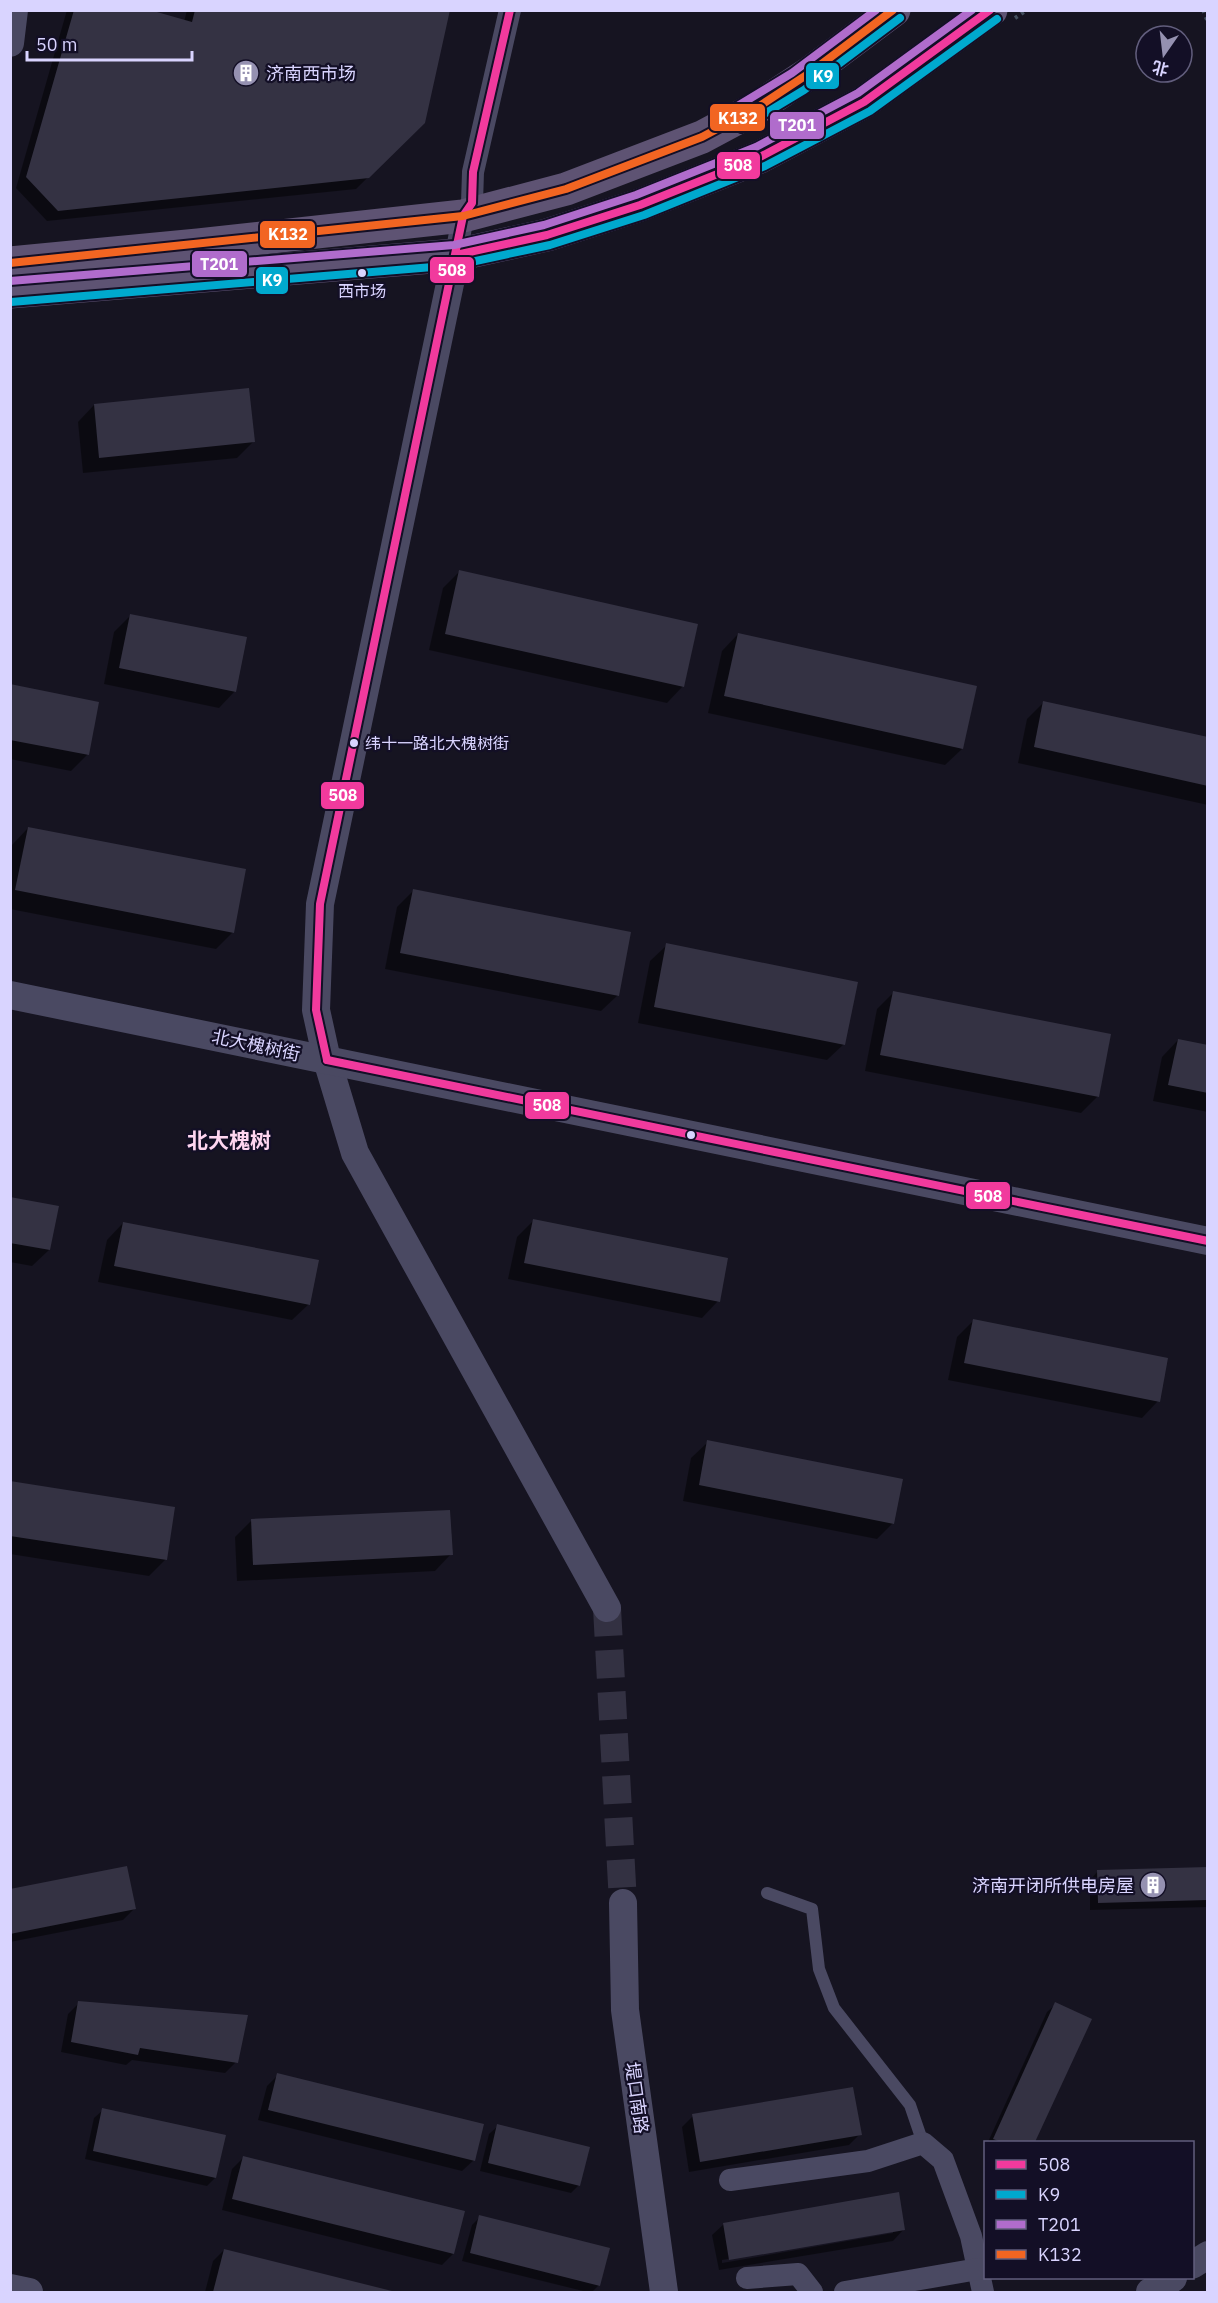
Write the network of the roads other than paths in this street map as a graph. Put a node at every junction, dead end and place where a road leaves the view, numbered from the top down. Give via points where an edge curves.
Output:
1 (14, 10) edge
2 (510, 10) edge
3 (894, 10) edge
4 (991, 10) edge
5 (10, 43) edge
6 (463, 216) junction
7 (456, 255) junction
8 (10, 263) edge
9 (10, 292) edge
10 (10, 995) edge
11 (327, 1060) junction
12 (1208, 1241) edge
13 (607, 1608) tunnel mouth
14 (767, 1893) dead end
15 (623, 1903) tunnel mouth
16 (923, 2143) junction
17 (730, 2180) dead end
18 (1208, 2255) edge
19 (1194, 2264) edge
20 (978, 2269) junction
21 (747, 2278) dead end
22 (1170, 2279) edge
23 (10, 2288) edge
24 (29, 2292) edge
25 (664, 2292) edge
26 (812, 2292) edge
27 (845, 2292) edge
28 (983, 2292) edge
29 (1150, 2292) edge

1 - 5 street
2 - 6 street via 473,172 472,203
3 - 6 main road via 758,107 702,136 566,189
4 - 7 main road via 864,102 760,158 640,205 557,232
6 - 7 street
6 - 8 main road
7 - 9 main road
7 - 11 street via 320,904 316,1010
10 - 11 street, 北大槐树街
11 - 12 street, 北大槐树街
11 - 13 street via 355,1153
14 - 16 lane via 812,1909 819,1969 834,2007 910,2105
15 - 25 street, 堤口南路 via 625,2010
16 - 17 street via 868,2161
16 - 20 street via 943,2160 971,2236
18 - 19 street
20 - 27 street
20 - 28 street
21 - 26 street via 798,2274
22 - 29 street
23 - 24 street

